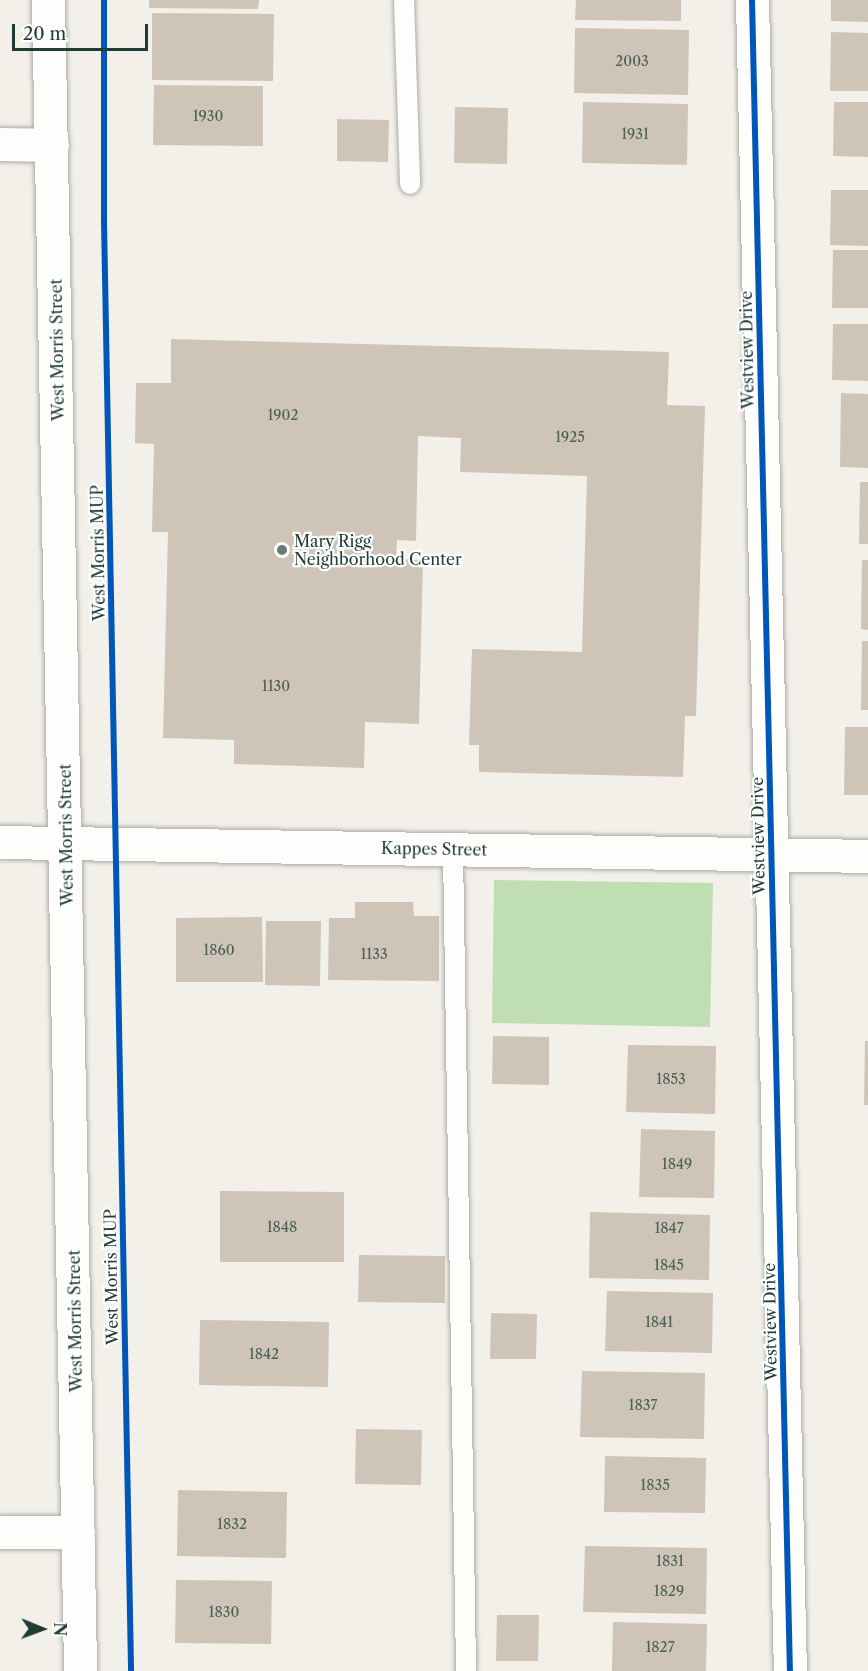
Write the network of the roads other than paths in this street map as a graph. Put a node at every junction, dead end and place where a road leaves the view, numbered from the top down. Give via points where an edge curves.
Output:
1 (48, 0) edge
2 (404, 0) edge
3 (752, 0) edge
4 (0, 144) edge
5 (52, 145) junction
6 (410, 184) dead end
7 (0, 842) edge
8 (67, 843) junction
9 (453, 850) junction
10 (772, 854) junction
11 (868, 856) edge
12 (0, 1532) edge
13 (78, 1532) junction
14 (80, 1671) edge
15 (466, 1671) edge
16 (790, 1671) edge

1 - 5 street, West Morris Street
2 - 6 lane
3 - 10 street, Westview Drive
4 - 5 street
5 - 8 street, West Morris Street
7 - 8 street, Kappes Street
8 - 9 street, Kappes Street
8 - 13 street, West Morris Street
9 - 10 street, Kappes Street
9 - 15 lane
10 - 11 street, Kappes Street
10 - 16 street, Westview Drive
12 - 13 street
13 - 14 street, West Morris Street

